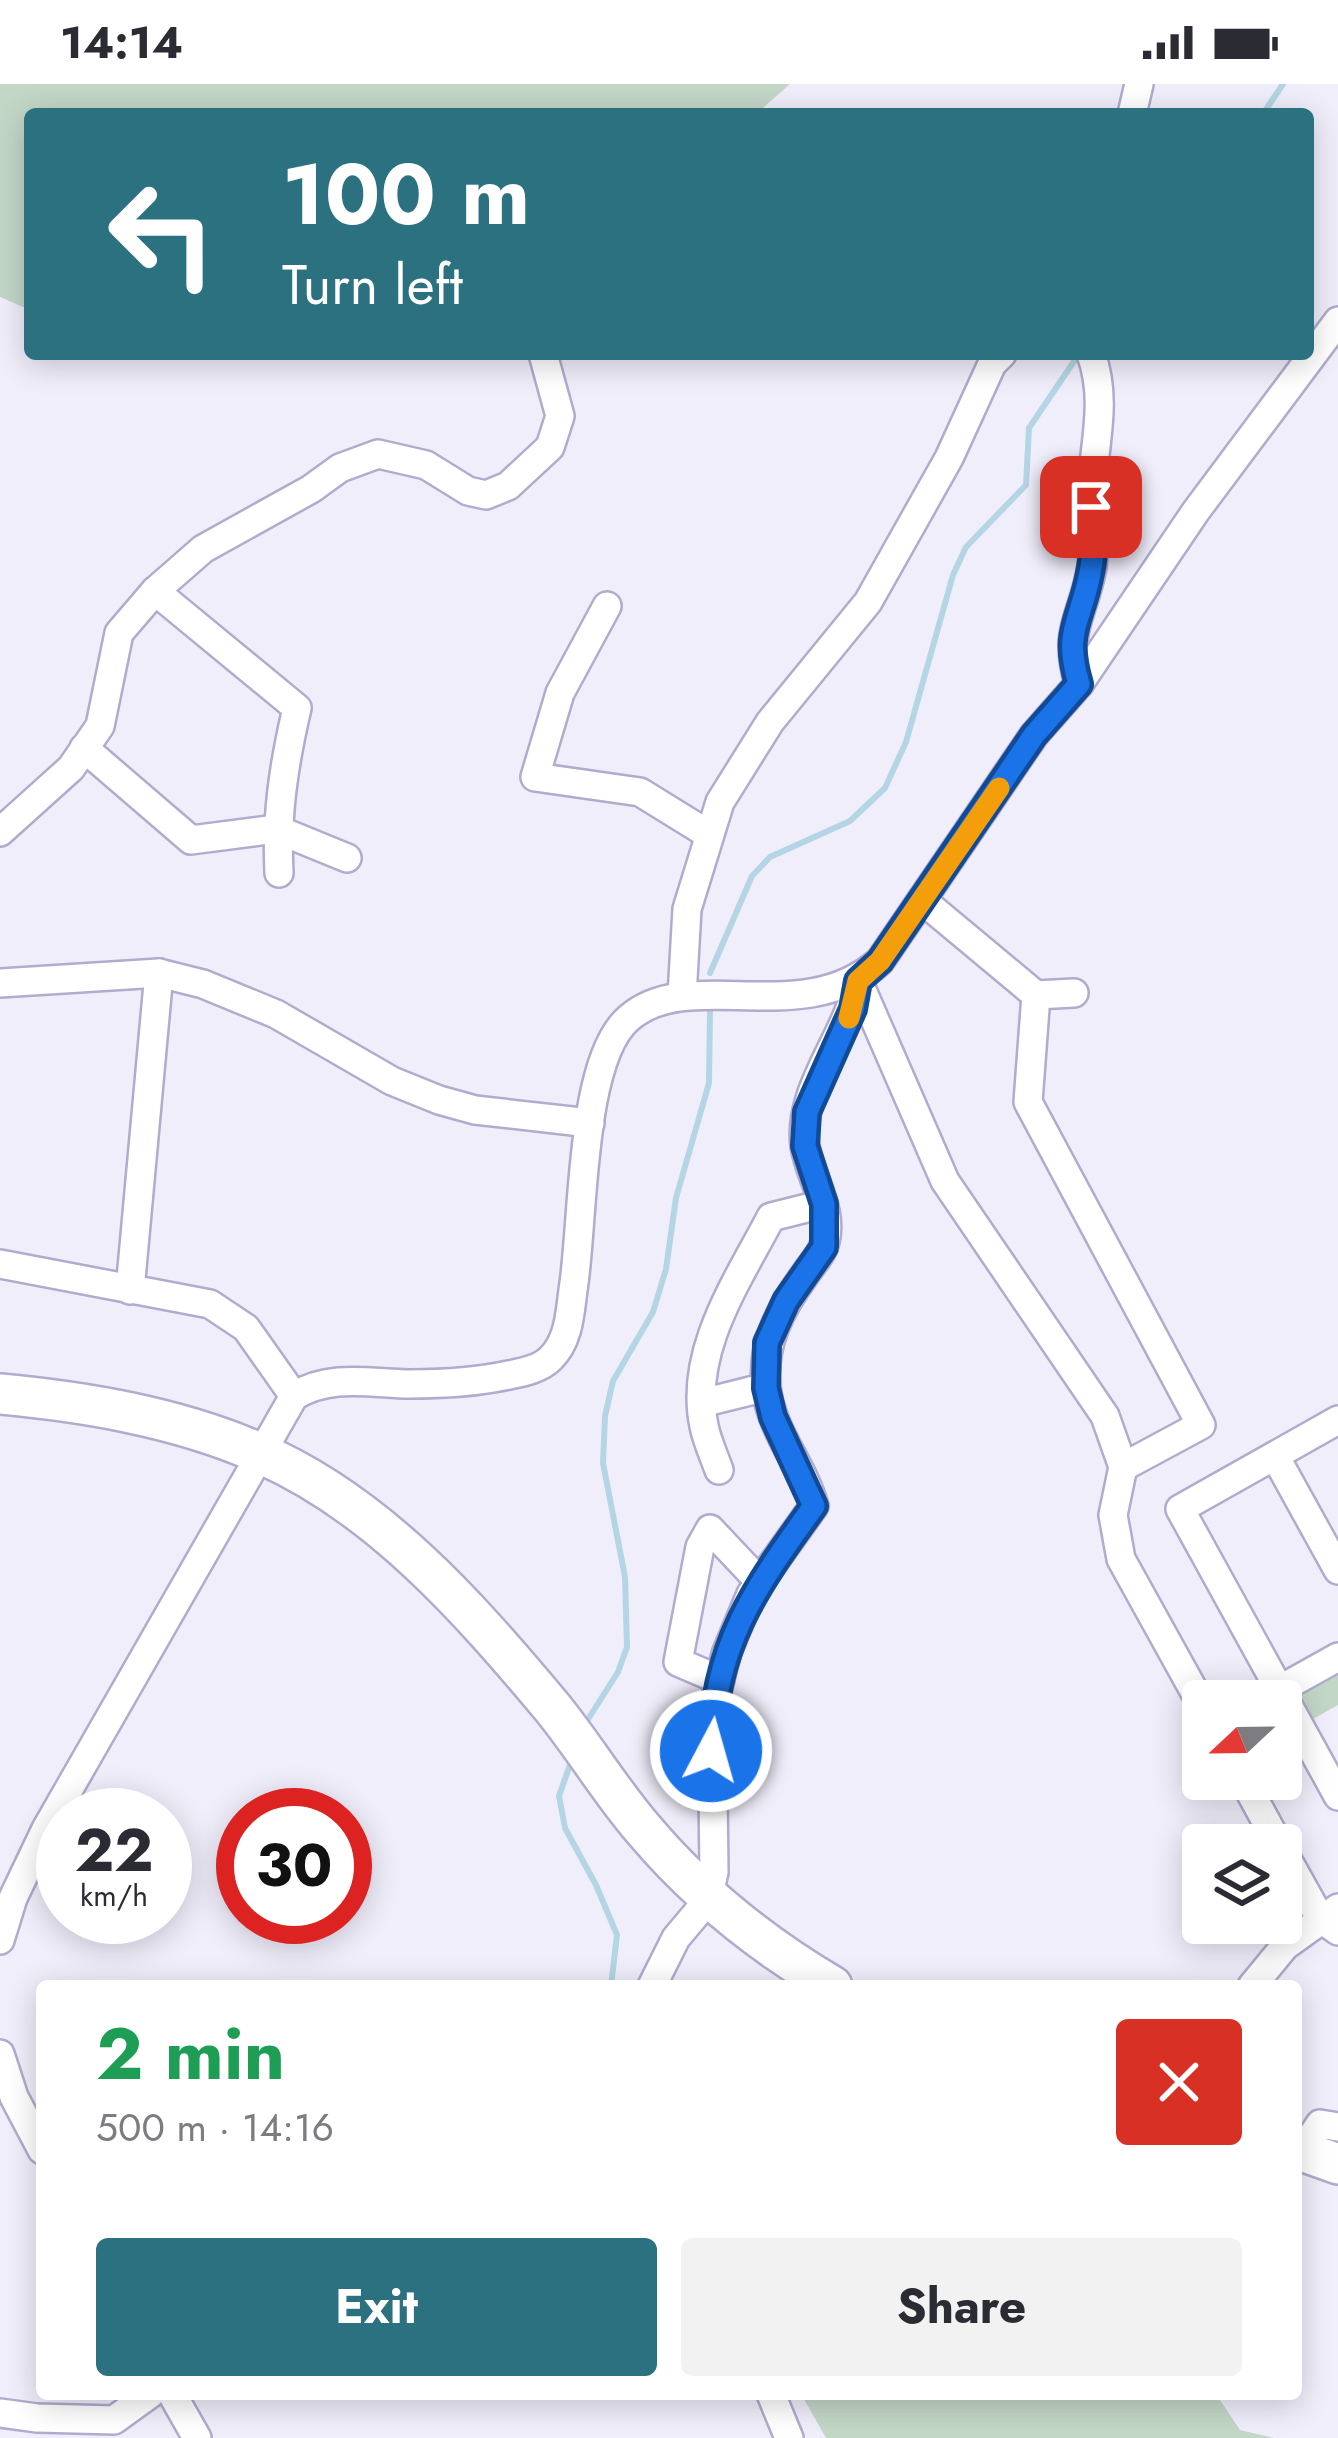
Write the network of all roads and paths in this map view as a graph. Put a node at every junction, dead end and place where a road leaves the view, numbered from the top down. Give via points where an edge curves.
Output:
1 (1338, 321) edge
2 (1314, 353) edge
3 (545, 360) edge
4 (996, 360) edge
5 (1093, 360) edge
6 (1309, 360) edge
7 (155, 591) junction
8 (607, 605) dead end
9 (1079, 684) junction
10 (84, 748) junction
11 (276, 829) junction
12 (0, 832) edge
13 (708, 834) junction
14 (346, 858) dead end
15 (279, 873) dead end
16 (922, 900) junction
17 (159, 973) junction
18 (858, 981) junction
19 (0, 983) edge
20 (1074, 994) dead end
21 (1036, 995) junction
22 (682, 996) junction
23 (590, 1123) junction
24 (824, 1204) junction
25 (0, 1264) edge
26 (130, 1290) junction
27 (766, 1388) junction
28 (0, 1394) edge
29 (294, 1396) junction
30 (702, 1403) junction
31 (1338, 1420) edge
32 (261, 1454) junction
33 (1275, 1456) junction
34 (1123, 1467) junction
35 (719, 1470) dead end
36 (1338, 1570) edge
37 (760, 1582) junction
38 (1338, 1657) edge
39 (720, 1680) junction
40 (1188, 1680) edge
41 (1262, 1680) edge
42 (1296, 1680) edge
43 (1302, 1743) edge
44 (1338, 1796) edge
45 (1302, 1877) edge
46 (6, 1894) edge
47 (708, 1900) junction
48 (1332, 1919) edge
49 (0, 1940) edge
50 (655, 1980) edge
51 (822, 1980) edge
52 (1257, 1980) edge
53 (0, 2054) edge
54 (1338, 2127) edge
55 (36, 2139) edge
56 (1312, 2155) edge
57 (142, 2400) edge
58 (175, 2400) edge
59 (773, 2400) edge
60 (0, 2413) edge
61 (197, 2438) edge
62 (789, 2438) edge

1 - 2 street
3 - 7 street via 560,416 550,447 508,486 486,495 468,491 426,465 378,454 203,549
4 - 13 street via 868,602 770,722
5 - 9 street via 1102,390 1094,550 1071,633
6 - 9 street
7 - 10 street via 119,633 100,726
7 - 11 street via 297,708
8 - 13 street via 560,693 535,776 640,792
9 - 16 street via 1034,735
10 - 11 street via 191,840
10 - 12 street
11 - 14 street
11 - 15 street
13 - 22 street via 686,909
16 - 18 street
16 - 21 street
17 - 19 street
17 - 23 street via 276,1014 439,1100
17 - 26 street
18 - 22 street via 804,995
18 - 24 street via 807,1112 805,1146
18 - 34 street via 945,1181 1105,1416
20 - 21 street
21 - 34 street via 1028,1102 1202,1425
22 - 23 street via 650,1004 611,1036
23 - 29 street via 581,1243 566,1333 551,1358 487,1380 334,1381
24 - 27 street via 824,1247 767,1343
24 - 30 street via 771,1216 718,1318
25 - 26 street
26 - 29 street via 210,1304 247,1328
27 - 30 street
27 - 37 street via 814,1506
28 - 32 highway via 129,1413
29 - 32 street
30 - 35 street
31 - 33 street
32 - 46 street
32 - 47 highway via 393,1539 453,1594
33 - 36 street
33 - 41 street via 1180,1509
34 - 40 street via 1113,1515 1121,1559
37 - 39 street
37 - 39 street via 710,1529 678,1662
38 - 42 street
39 - 47 street via 712,1713 716,1844
43 - 44 street
45 - 48 street
46 - 49 street
47 - 50 street
47 - 51 highway
48 - 52 street via 1285,1946
53 - 55 street
54 - 56 street via 1314,2129
57 - 60 street via 114,2420
58 - 61 street
59 - 62 street

